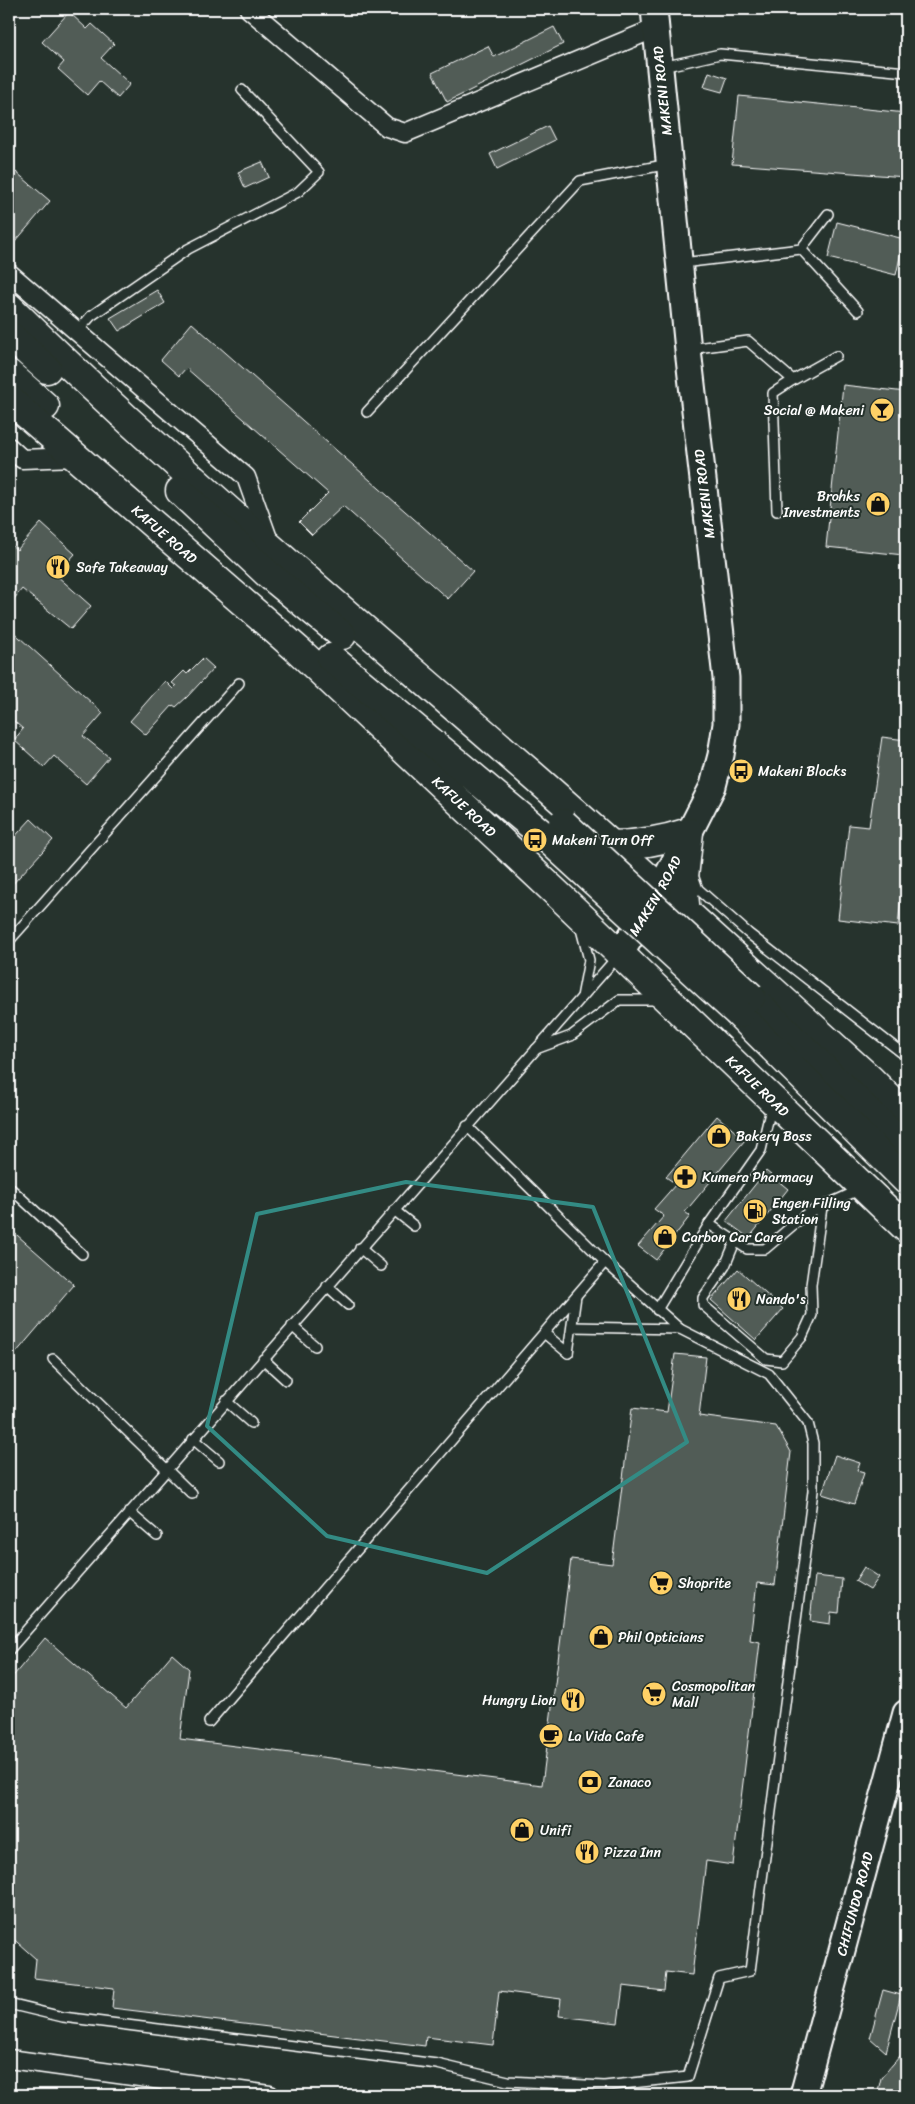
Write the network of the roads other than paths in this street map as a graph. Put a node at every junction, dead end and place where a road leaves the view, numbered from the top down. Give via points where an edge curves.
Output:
1 (249, 9) edge
2 (655, 19) edge
3 (660, 67) junction
4 (906, 72) edge
5 (242, 90) dead end
6 (669, 164) junction
7 (828, 214) dead end
8 (801, 249) junction
9 (679, 264) junction
10 (9, 273) edge
11 (9, 308) edge
12 (858, 311) dead end
13 (77, 332) junction
14 (9, 335) edge
15 (688, 350) junction
16 (836, 356) dead end
17 (9, 374) edge
18 (793, 380) junction
19 (9, 399) edge
20 (367, 412) dead end
21 (9, 447) edge
22 (75, 458) junction
23 (777, 511) dead end
24 (270, 546) junction
25 (239, 683) dead end
26 (556, 832) junction
27 (689, 832) junction
28 (610, 845) junction
29 (660, 890) junction
30 (567, 903) junction
31 (686, 913) junction
32 (9, 941) edge
33 (620, 954) junction
34 (582, 997) junction
35 (745, 1005) junction
36 (696, 1026) junction
37 (535, 1050) junction
38 (906, 1056) edge
39 (773, 1100) junction
40 (906, 1115) edge
41 (467, 1126) junction
42 (906, 1148) edge
43 (906, 1180) edge
44 (9, 1187) edge
45 (864, 1187) junction
46 (822, 1207) junction
47 (394, 1210) junction
48 (709, 1224) junction
49 (414, 1226) dead end
50 (906, 1228) edge
51 (735, 1242) junction
52 (360, 1248) junction
53 (82, 1254) dead end
54 (605, 1262) junction
55 (381, 1266) dead end
56 (327, 1286) junction
57 (576, 1296) junction
58 (348, 1305) dead end
59 (657, 1310) junction
60 (292, 1326) junction
61 (572, 1327) junction
62 (680, 1329) junction
63 (544, 1333) junction
64 (315, 1346) dead end
65 (53, 1359) dead end
66 (263, 1359) junction
67 (286, 1380) dead end
68 (226, 1401) junction
69 (251, 1423) dead end
70 (193, 1439) junction
71 (219, 1462) dead end
72 (166, 1471) junction
73 (192, 1494) dead end
74 (129, 1512) junction
75 (157, 1536) dead end
76 (9, 1650) edge
77 (906, 1712) edge
78 (209, 1722) dead end
79 (902, 1756) edge
80 (9, 2004) edge
81 (9, 2059) edge
82 (166, 2089) edge
83 (193, 2090) edge
84 (270, 2095) edge
85 (803, 2095) edge

1 - 2 street via 387,127 404,133
2 - 3 main road, MAKENI ROAD
3 - 4 lane via 720,54
3 - 6 main road, MAKENI ROAD
5 - 13 lane via 318,172 298,192 188,249 91,316
6 - 9 main road, MAKENI ROAD
6 - 20 lane via 580,181
7 - 8 lane
8 - 9 lane
8 - 12 lane
9 - 15 main road, MAKENI ROAD
10 - 13 street
11 - 24 main road via 78,375
13 - 24 street via 246,477
14 - 26 main road, KAFUE ROAD via 268,574
15 - 18 lane via 748,341
15 - 27 main road, MAKENI ROAD via 726,678 726,724 721,755 712,786
16 - 18 lane
17 - 26 main road, KAFUE ROAD via 213,558
18 - 23 lane via 773,393
19 - 22 main road, KAFUE ROAD
21 - 22 street via 22,459
22 - 30 main road, KAFUE ROAD via 298,650
24 - 28 main road
25 - 32 lane
26 - 35 main road, KAFUE ROAD, bridge
27 - 28 main road via 646,843
27 - 29 main road, MAKENI ROAD
27 - 31 main road via 683,886
27 - 38 lane via 692,872 698,889 748,933
28 - 29 main road
29 - 31 main road
29 - 33 main road, MAKENI ROAD
30 - 33 main road, KAFUE ROAD
30 - 34 lane via 582,930 589,960
31 - 40 main road
33 - 34 lane
33 - 36 main road, KAFUE ROAD
34 - 37 lane
35 - 42 main road, KAFUE ROAD
35 - 43 main road, KAFUE ROAD
36 - 37 lane via 653,1000 619,1000 571,1036
36 - 39 main road, KAFUE ROAD
37 - 41 lane
39 - 45 main road, KAFUE ROAD
39 - 48 lane via 761,1150
41 - 47 lane
41 - 54 lane
44 - 53 lane
45 - 46 lane
45 - 50 main road, KAFUE ROAD
46 - 51 lane via 806,1214 765,1249 747,1249
46 - 51 lane via 811,1285 812,1315 802,1336 782,1361 766,1359 703,1305 703,1298
47 - 49 lane
47 - 52 lane
48 - 51 lane
48 - 59 lane
52 - 55 lane
52 - 56 lane
54 - 57 lane
54 - 59 lane
56 - 58 lane
56 - 60 lane
57 - 61 lane
57 - 63 lane
59 - 62 lane
60 - 64 lane
60 - 66 lane
61 - 62 lane
61 - 63 lane via 568,1353
62 - 80 lane via 768,1374 808,1423 813,1442 813,1491 750,1971 720,1978 688,2077 604,2086 508,2081 437,2064 63,2017
63 - 78 lane
65 - 72 lane
66 - 67 lane
66 - 68 lane
68 - 69 lane
68 - 70 lane
70 - 71 lane
70 - 72 lane
72 - 73 lane
72 - 74 lane
74 - 75 lane
74 - 76 lane
77 - 79 main road, CHIFUNDO ROAD
79 - 85 main road, CHIFUNDO ROAD
81 - 82 street
82 - 83 street
83 - 84 street

